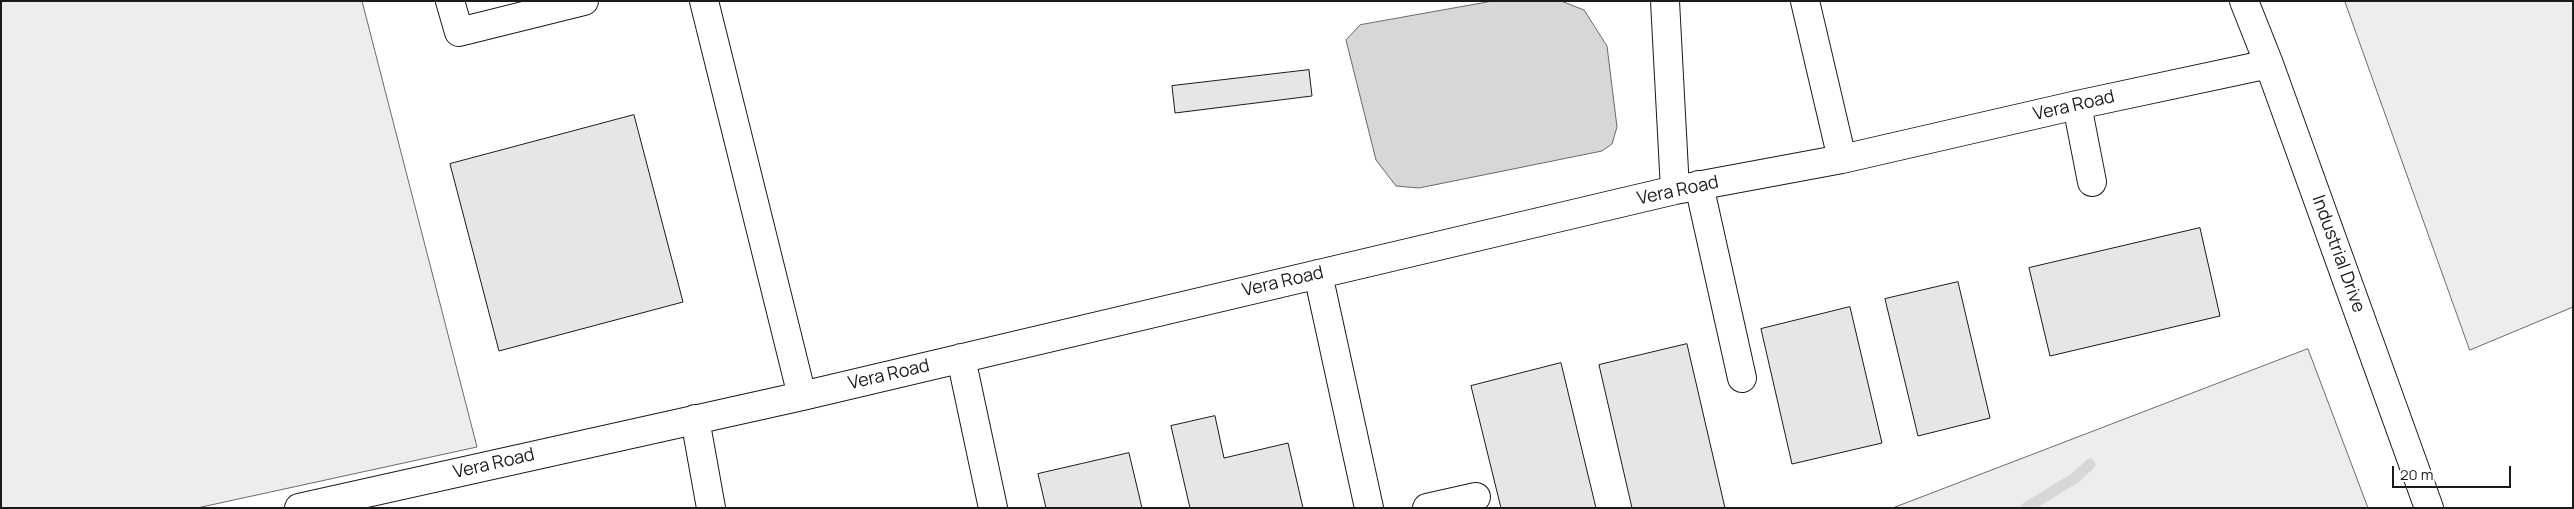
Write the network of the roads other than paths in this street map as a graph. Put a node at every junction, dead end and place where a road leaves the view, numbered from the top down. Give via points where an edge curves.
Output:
1 (450, 1) edge
2 (584, 1) edge
3 (704, 1) edge
4 (1665, 1) edge
5 (1805, 1) edge
6 (2244, 1) edge
7 (2269, 64) junction
8 (2077, 105) junction
9 (1842, 159) junction
10 (2092, 182) dead end
11 (1687, 188) junction
12 (1318, 274) junction
13 (961, 358) junction
14 (1742, 378) dead end
15 (802, 396) junction
16 (695, 419) junction
17 (1476, 497) dead end
18 (299, 508) edge
19 (711, 508) edge
20 (993, 508) edge
21 (1370, 508) edge
22 (1427, 508) edge
23 (2429, 508) edge

1 - 2 street via 459,32
3 - 15 street
4 - 11 street
5 - 9 street
6 - 7 street, Industrial Drive
7 - 8 street, Vera Road
7 - 23 street, Industrial Drive
8 - 9 street, Vera Road
8 - 10 street
9 - 11 street, Vera Road
11 - 12 street, Vera Road
11 - 14 street
12 - 13 street, Vera Road
12 - 21 street
13 - 15 street, Vera Road
13 - 20 street
15 - 16 street, Vera Road
16 - 18 street, Vera Road
16 - 19 street
17 - 22 street

